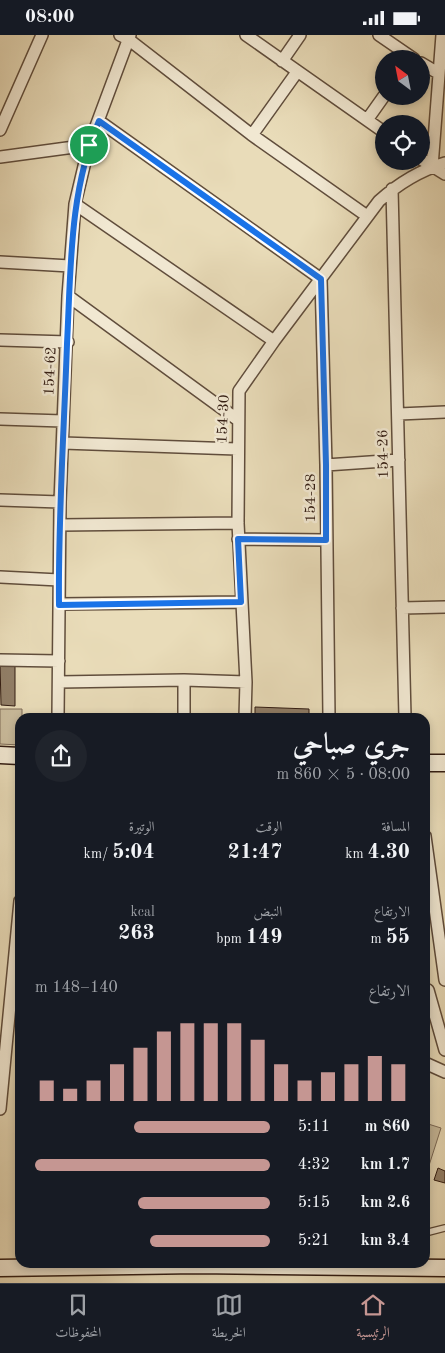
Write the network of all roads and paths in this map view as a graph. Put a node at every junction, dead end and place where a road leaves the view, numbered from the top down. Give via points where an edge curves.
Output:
1 (42, 35) edge
2 (246, 35) edge
3 (300, 35) edge
4 (379, 35) edge
5 (442, 35) edge
6 (126, 36) edge
7 (443, 47) edge
8 (401, 50) edge
9 (282, 61) junction
10 (430, 68) edge
11 (297, 72) junction
12 (438, 73) junction
13 (378, 105) edge
14 (367, 120) junction
15 (99, 121) junction
16 (375, 126) edge
17 (0, 130) edge
18 (252, 135) junction
19 (89, 145) junction
20 (0, 157) edge
21 (445, 163) edge
22 (432, 167) junction
23 (445, 174) edge
24 (392, 189) junction
25 (75, 204) junction
26 (367, 216) junction
27 (0, 262) edge
28 (70, 266) junction
29 (321, 279) junction
30 (68, 296) junction
31 (0, 340) edge
32 (274, 341) junction
33 (68, 342) junction
34 (239, 391) junction
35 (225, 411) junction
36 (445, 411) edge
37 (399, 414) junction
38 (0, 419) edge
39 (238, 420) junction
40 (63, 421) junction
41 (63, 443) junction
42 (238, 449) junction
43 (399, 460) junction
44 (326, 465) junction
45 (0, 499) edge
46 (60, 502) junction
47 (238, 523) junction
48 (60, 525) junction
49 (238, 539) junction
50 (326, 540) junction
51 (0, 577) edge
52 (59, 580) junction
53 (241, 602) junction
54 (59, 605) junction
55 (445, 607) edge
56 (402, 608) junction
57 (0, 660) edge
58 (59, 661) junction
59 (184, 680) junction
60 (246, 682) junction
61 (59, 683) junction
62 (58, 713) edge
63 (184, 713) edge
64 (244, 713) edge
65 (329, 713) edge
66 (405, 713) edge
67 (0, 755) edge
68 (15, 756) edge
69 (430, 763) edge
70 (445, 763) edge
71 (430, 893) edge
72 (440, 913) edge
73 (445, 980) edge
74 (445, 987) edge
75 (430, 989) edge
76 (15, 999) edge
77 (430, 1003) edge
78 (3, 1040) edge
79 (445, 1050) edge
80 (430, 1066) edge
81 (445, 1073) edge
82 (0, 1109) edge
83 (445, 1229) edge
84 (430, 1232) edge
85 (15, 1267) edge
86 (430, 1267) edge
87 (0, 1268) edge
88 (445, 1268) edge

1 - 17 street
2 - 9 street
3 - 9 street
4 - 8 street
5 - 7 street
6 - 15 street, 154-62
6 - 18 street
7 - 12 street
9 - 11 street
10 - 12 street
11 - 14 street
11 - 18 street
12 - 22 street
13 - 14 street
14 - 16 street
15 - 19 street, 154-62
15 - 29 street
18 - 26 street
19 - 20 street
19 - 25 street, 154-62
21 - 22 street, 154-30
22 - 23 street
22 - 24 street, 154-30
24 - 26 street, 154-30
24 - 37 street, 154-26
25 - 28 street, 154-62
25 - 32 street
26 - 29 street, 154-30
27 - 28 street
28 - 30 street, 154-62
29 - 32 street, 154-30
29 - 44 street, 154-28
30 - 33 street, 154-62
30 - 35 street
31 - 33 street
32 - 34 street, 154-30
33 - 40 street, 154-62
34 - 35 street
34 - 39 street, 154-30
35 - 39 street
36 - 37 street
37 - 43 street, 154-26
38 - 40 street
39 - 42 street, 154-30
40 - 41 street, 154-62
41 - 42 street
41 - 46 street, 154-62
42 - 47 street, 154-30
43 - 44 street
43 - 56 street, 154-26
44 - 50 street, 154-28
45 - 46 street
46 - 48 street, 154-62
47 - 48 street
47 - 49 street, 154-30
48 - 52 street, 154-62
49 - 50 street
49 - 53 street, 154-30
50 - 65 street, 154-28
51 - 52 street
52 - 54 street, 154-62
53 - 54 street
53 - 60 street, 154-30
54 - 58 street, 154-62
55 - 56 street
56 - 66 street, 154-26
57 - 58 street
58 - 61 street, 154-62
59 - 60 street
59 - 61 street
59 - 63 street
60 - 64 street, 154-30
61 - 62 street, 154-62
67 - 68 main road
69 - 70 main road
71 - 72 street
72 - 73 street
74 - 75 street
76 - 78 street
77 - 79 street
78 - 82 street
80 - 81 street
83 - 84 lane
85 - 87 main road
86 - 88 main road

